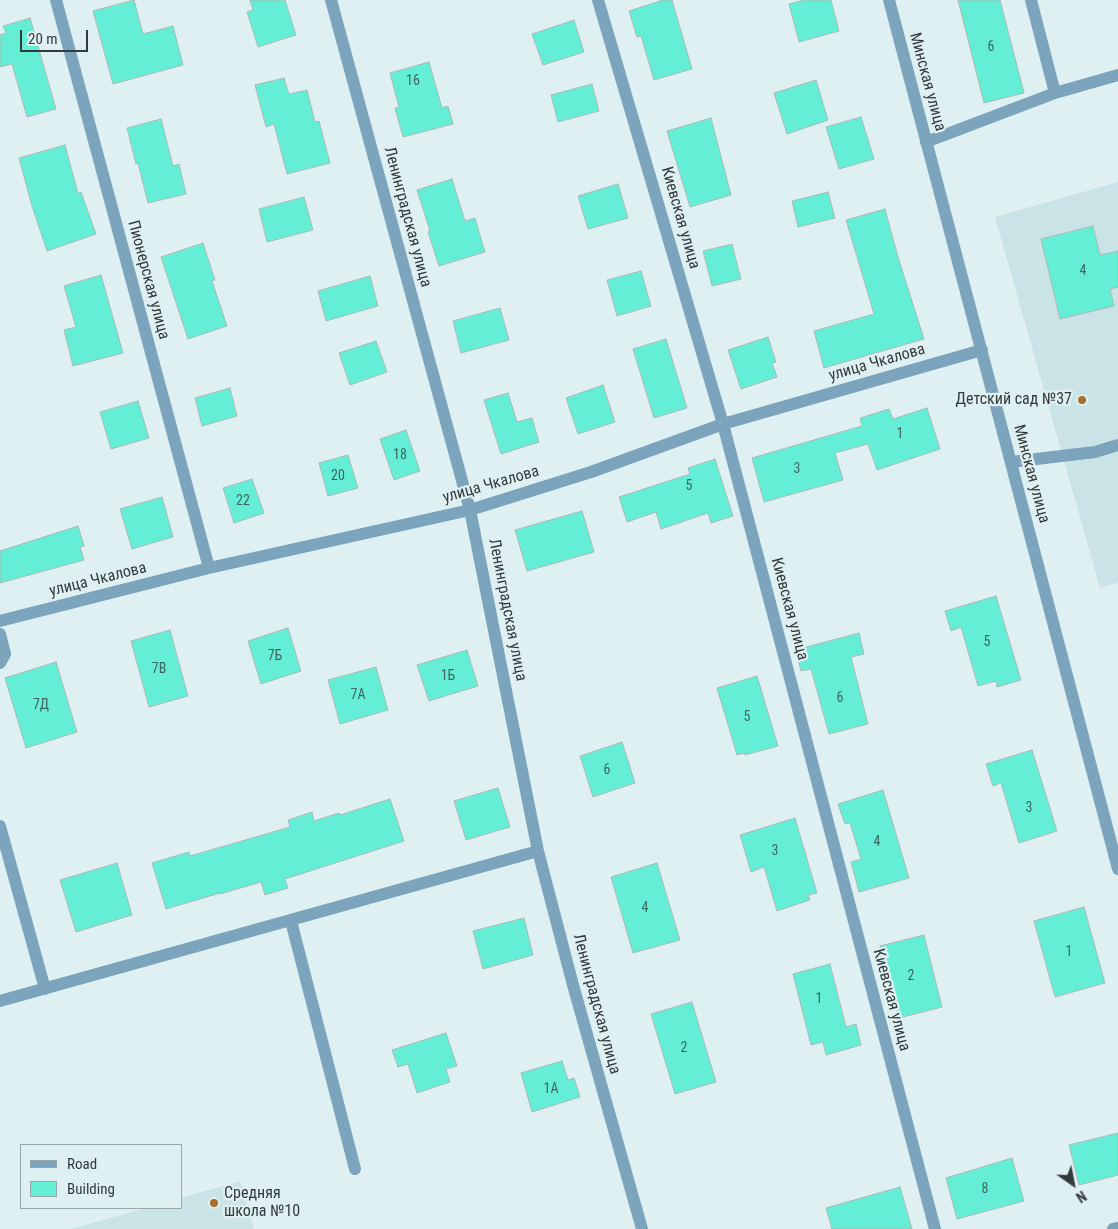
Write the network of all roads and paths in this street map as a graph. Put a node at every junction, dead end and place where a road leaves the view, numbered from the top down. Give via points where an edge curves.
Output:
1 (56, 0) edge
2 (331, 0) edge
3 (598, 0) edge
4 (889, 0) edge
5 (1030, 0) edge
6 (1118, 75) edge
7 (1055, 93) junction
8 (926, 142) junction
9 (982, 350) junction
10 (724, 424) junction
11 (1118, 445) edge
12 (1011, 462) junction
13 (470, 510) junction
14 (209, 568) junction
15 (0, 621) edge
16 (0, 634) edge
17 (0, 663) edge
18 (0, 826) edge
19 (538, 851) junction
20 (1118, 869) edge
21 (291, 921) junction
22 (45, 989) junction
23 (0, 1001) edge
24 (355, 1169) dead end
25 (1118, 1228) edge
26 (642, 1229) edge
27 (935, 1229) edge
28 (1113, 1229) edge

1 - 14 street, Пионерская улица
2 - 13 street, Ленинградская улица
3 - 10 street, Киевская улица
4 - 8 street, Минская улица
5 - 7 street
6 - 7 street
7 - 8 street
8 - 9 street, Минская улица
9 - 10 street, улица Чкалова
9 - 12 street, Минская улица
10 - 13 street, улица Чкалова via 591,472
10 - 27 street, Киевская улица
11 - 12 street via 1095,452
12 - 20 street, Минская улица
13 - 14 street, улица Чкалова
13 - 19 street, Ленинградская улица
14 - 15 street, улица Чкалова
16 - 17 street via 5,654
18 - 22 street
19 - 21 street
19 - 26 street, Ленинградская улица
21 - 22 street
21 - 24 street
22 - 23 street
25 - 28 street

